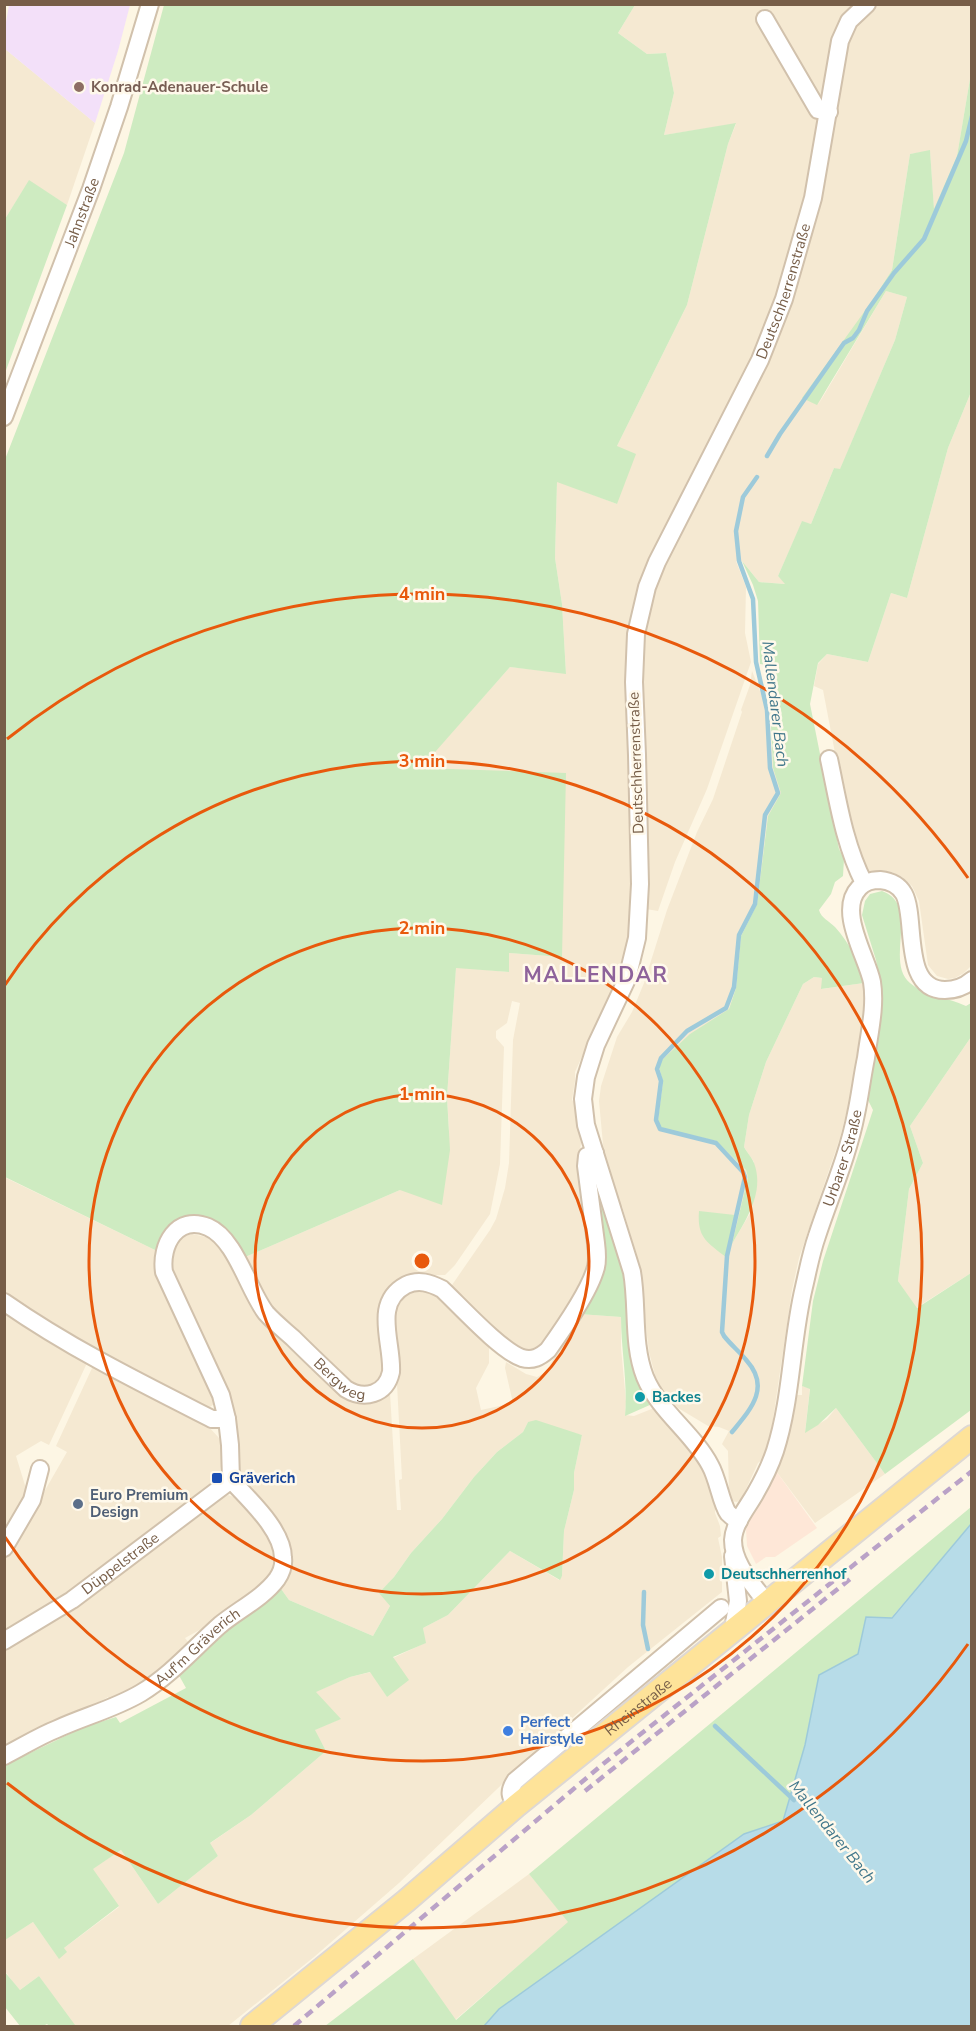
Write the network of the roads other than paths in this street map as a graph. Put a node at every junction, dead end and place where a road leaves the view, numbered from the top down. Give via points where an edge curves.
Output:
1 (150, 4) edge
2 (867, 4) edge
3 (765, 19) dead end
4 (829, 112) junction
5 (4, 417) edge
6 (829, 759) dead end
7 (864, 883) junction
8 (972, 980) edge
9 (595, 1153) junction
10 (4, 1302) edge
11 (227, 1419) junction
12 (972, 1437) edge
13 (40, 1469) dead end
14 (231, 1480) junction
15 (739, 1521) junction
16 (4, 1548) edge
17 (734, 1550) junction
18 (766, 1602) junction
19 (721, 1608) dead end
20 (733, 1629) junction
21 (692, 1631) junction
22 (4, 1641) edge
23 (707, 1650) junction
24 (4, 1756) edge
25 (516, 1806) junction
26 (252, 2026) edge

1 - 5 street, Jahnstraße via 91,189
2 - 4 street, Deutschherrenstraße via 849,21 840,40
3 - 4 street via 818,110
4 - 9 street, Deutschherrenstraße via 813,198 784,299 760,360 657,562 641,610 634,682 640,884 637,938 627,979 596,1045 586,1077 586,1125
6 - 7 street via 846,840
7 - 8 street via 878,880 900,888 905,896 915,965 926,981 933,987 949,990
7 - 15 street, Urbarer Straße via 855,893 852,917 873,984 873,1001 856,1116 808,1268 775,1451
9 - 11 street, Bergweg via 587,1156 586,1166 596,1267 548,1350 539,1358 521,1358 442,1289 430,1283 411,1283 400,1288 388,1305 385,1316 391,1372 379,1392 371,1394 354,1394 346,1389 267,1314 229,1247 215,1232 192,1225 177,1230 166,1243 164,1272 221,1395
9 - 15 street, Deutschherrenstraße via 632,1272 638,1352 646,1378 658,1400 696,1443 718,1481 726,1509
10 - 11 street via 93,1358 212,1419
11 - 14 street, Bergweg
12 - 18 main road, Rheinstraße
13 - 16 street via 32,1500
14 - 22 street, Düppelstraße via 72,1600
14 - 24 street, Auf'm Gräverich via 271,1526 283,1549 282,1570 269,1588 220,1625 159,1682 112,1708 57,1729
15 - 17 street, Urbarer Straße
17 - 18 street via 743,1571
17 - 20 street, Urbarer Straße via 738,1601
18 - 20 main road, Rheinstraße
19 - 21 street
20 - 23 main road, Rheinstraße
21 - 23 street
21 - 25 street via 515,1781 510,1796
23 - 25 main road, Rheinstraße
25 - 26 main road, Rheinstraße

